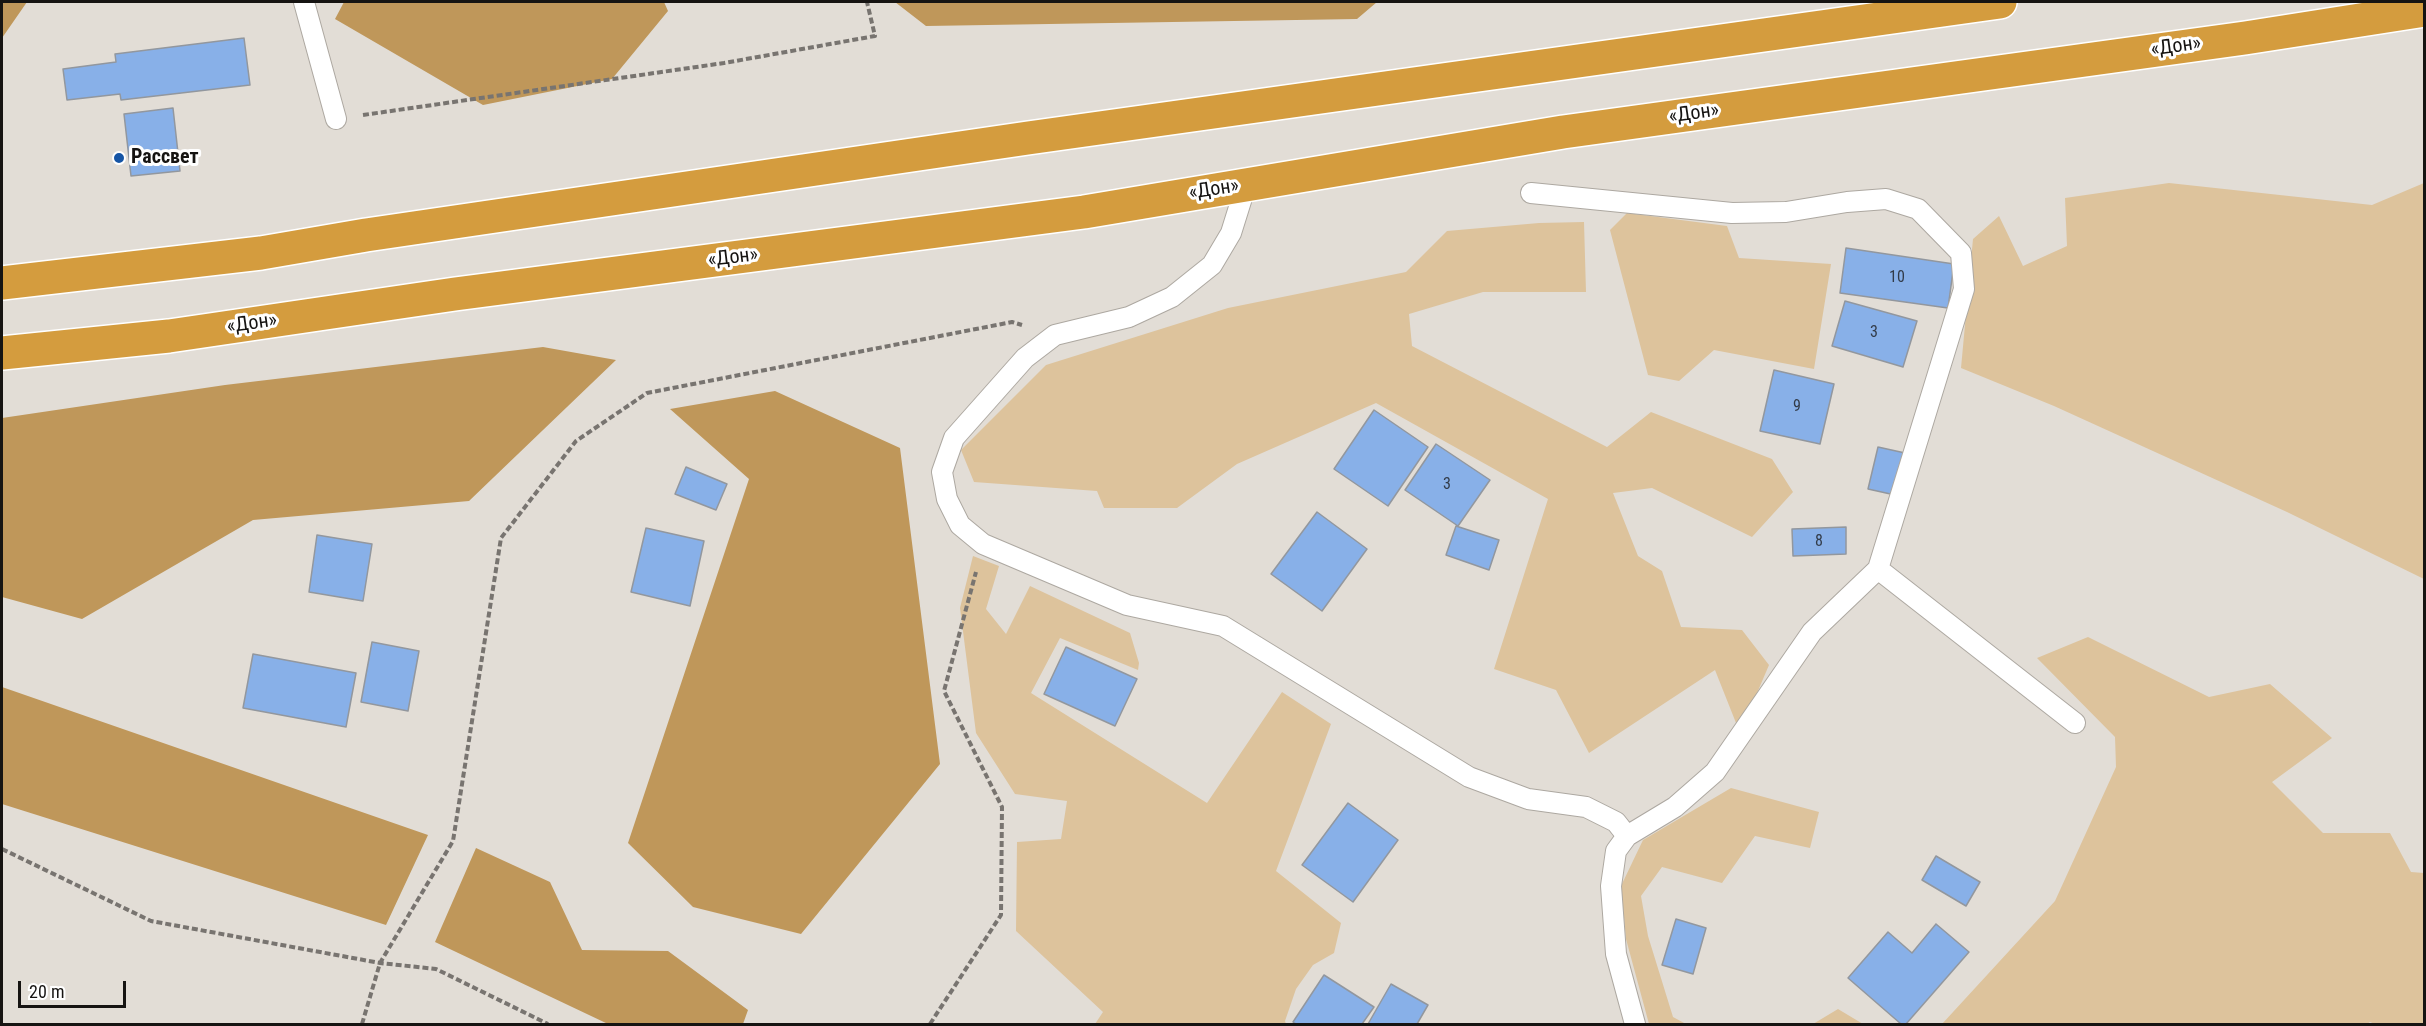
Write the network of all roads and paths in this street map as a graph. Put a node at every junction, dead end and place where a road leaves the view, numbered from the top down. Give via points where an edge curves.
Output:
1 (304, 2) edge
2 (867, 2) edge
3 (2000, 2) edge
4 (2424, 10) edge
5 (336, 119) joint
6 (1246, 185) junction
7 (1531, 193) dead end
8 (2, 283) edge
9 (1054, 335) junction
10 (2, 353) edge
11 (983, 544) junction
12 (1878, 569) junction
13 (2075, 723) dead end
14 (1627, 836) junction
15 (2, 849) edge
16 (380, 963) junction
17 (362, 1024) edge
18 (548, 1024) edge
19 (930, 1024) edge
20 (1635, 1024) edge

1 - 5 lane
2 - 5 path via 875,36 724,63
3 - 8 highway via 1028,138 261,253
4 - 6 highway, «Дон» via 1563,132
6 - 9 lane via 1231,233 1212,265 1172,297 1129,317
6 - 10 highway, «Дон» via 1084,212 169,336
7 - 12 lane via 1732,213 1786,212 1887,199 1918,209 1961,254 1964,289
9 - 11 lane via 1025,358 954,438 942,472 947,499 960,525
9 - 16 path via 1012,322 647,393 576,441 501,538 453,841
11 - 14 lane via 1127,605 1223,626 1469,777 1527,799 1586,807 1616,822
11 - 19 path via 944,691 1002,807 1001,915
12 - 13 lane
12 - 14 lane via 1812,632 1715,772 1676,807
14 - 20 lane via 1616,851 1611,886 1616,954
15 - 16 path via 151,921
16 - 17 path
16 - 18 path via 436,969

